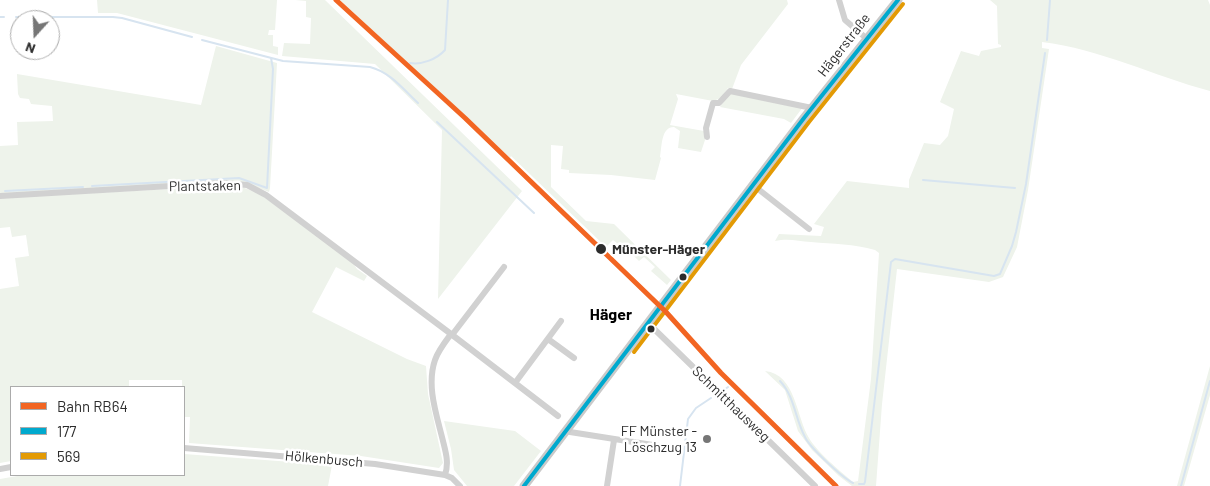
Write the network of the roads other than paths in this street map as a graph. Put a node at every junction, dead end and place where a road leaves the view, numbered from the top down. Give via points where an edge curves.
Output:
1 (839, 0) edge
2 (898, 0) edge
3 (866, 38) junction
4 (812, 108) junction
5 (707, 137) dead end
6 (753, 185) junction
7 (0, 196) edge
8 (809, 228) dead end
9 (504, 267) dead end
10 (561, 321) dead end
11 (648, 323) junction
12 (451, 334) junction
13 (548, 339) junction
14 (574, 358) dead end
15 (515, 383) junction
16 (558, 416) dead end
17 (566, 430) junction
18 (614, 440) junction
19 (659, 446) dead end
20 (185, 448) edge
21 (446, 475) junction
22 (460, 486) edge
23 (524, 486) edge
24 (607, 486) edge
25 (815, 486) edge

1 - 3 street via 845,20
2 - 3 main road, Hägerstraße
3 - 4 main road, Hägerstraße
4 - 5 street via 730,91 719,103 713,103 706,128
4 - 6 main road, Hägerstraße
6 - 8 street
6 - 11 main road, Hägerstraße
7 - 12 street, Plantstaken via 222,183 247,185 271,198
9 - 12 street
10 - 13 street
11 - 17 main road, Hägerstraße
11 - 25 street, Schmitthausweg
12 - 15 street, Plantstaken
12 - 21 street via 437,355 431,380 448,460
13 - 14 street
13 - 15 street
15 - 16 street, Plantstaken
17 - 18 street
17 - 23 main road, Hägerstraße
18 - 19 street
18 - 24 street
20 - 21 street, Hölkenbusch via 375,464
21 - 22 street, Hölkenbusch

